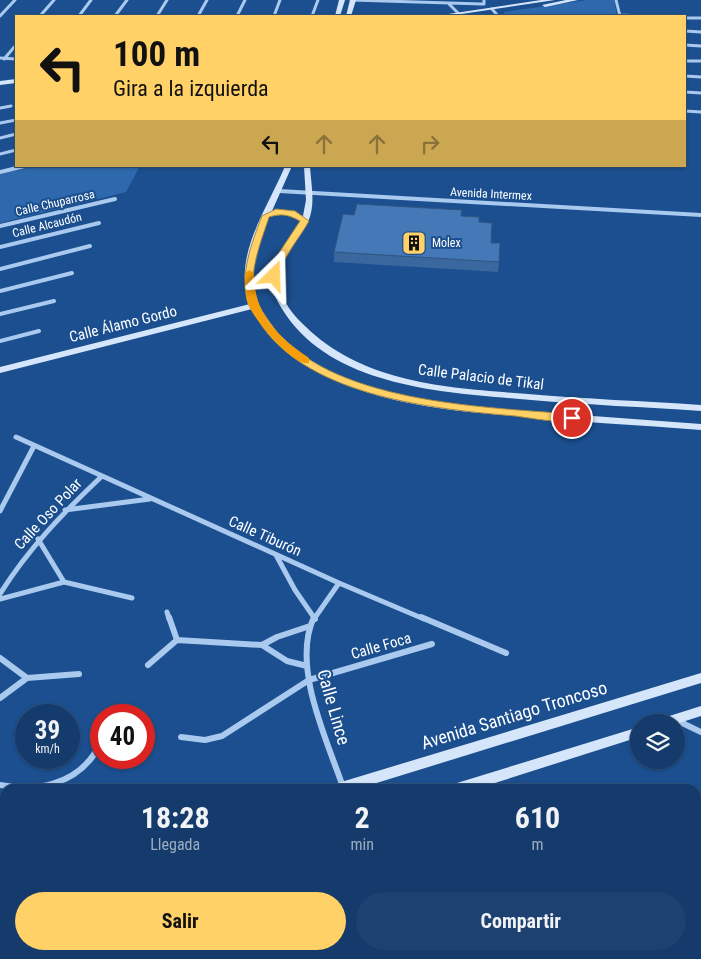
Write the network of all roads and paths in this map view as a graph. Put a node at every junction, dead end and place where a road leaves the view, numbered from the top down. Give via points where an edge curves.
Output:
1 (15, 0) edge
2 (54, 0) edge
3 (91, 0) edge
4 (127, 0) edge
5 (167, 0) edge
6 (207, 0) edge
7 (245, 0) edge
8 (280, 0) edge
9 (318, 0) edge
10 (342, 0) edge
11 (352, 0) edge
12 (375, 0) edge
13 (484, 0) edge
14 (552, 0) edge
15 (575, 0) edge
16 (616, 0) edge
17 (410, 1) edge
18 (447, 2) edge
19 (495, 12) edge
20 (458, 13) junction
21 (41, 15) edge
22 (80, 15) edge
23 (117, 15) edge
24 (158, 15) edge
25 (199, 15) edge
26 (238, 15) edge
27 (274, 15) edge
28 (312, 15) edge
29 (337, 15) edge
30 (348, 15) edge
31 (445, 15) edge
32 (472, 15) edge
33 (620, 15) edge
34 (0, 16) edge
35 (686, 18) edge
36 (701, 18) edge
37 (686, 31) edge
38 (701, 32) edge
39 (686, 45) edge
40 (15, 46) edge
41 (701, 46) edge
42 (2, 59) edge
43 (15, 59) edge
44 (686, 60) edge
45 (701, 61) edge
46 (686, 76) edge
47 (15, 77) edge
48 (701, 77) edge
49 (0, 79) edge
50 (15, 81) edge
51 (0, 84) edge
52 (686, 92) edge
53 (701, 93) edge
54 (11, 106) dead end
55 (0, 108) edge
56 (686, 111) edge
57 (701, 112) edge
58 (15, 120) edge
59 (0, 123) edge
60 (15, 134) edge
61 (0, 138) edge
62 (15, 150) edge
63 (0, 154) edge
64 (21, 167) edge
65 (289, 167) edge
66 (307, 167) edge
67 (0, 172) edge
68 (279, 191) junction
69 (310, 194) junction
70 (115, 199) dead end
71 (701, 215) edge
72 (266, 216) junction
73 (305, 221) junction
74 (99, 222) dead end
75 (0, 226) edge
76 (90, 246) dead end
77 (0, 247) edge
78 (0, 268) edge
79 (72, 273) dead end
80 (0, 291) edge
81 (54, 300) dead end
82 (254, 306) junction
83 (0, 314) edge
84 (39, 331) dead end
85 (0, 340) edge
86 (0, 370) edge
87 (477, 392) junction
88 (701, 408) edge
89 (474, 409) junction
90 (701, 427) edge
91 (16, 437) dead end
92 (34, 446) junction
93 (101, 477) junction
94 (150, 499) junction
95 (66, 510) junction
96 (0, 511) edge
97 (38, 539) junction
98 (276, 555) junction
99 (64, 582) junction
100 (339, 583) junction
101 (0, 594) edge
102 (132, 598) dead end
103 (0, 599) edge
104 (168, 612) dead end
105 (315, 619) junction
106 (310, 626) junction
107 (177, 640) junction
108 (432, 644) dead end
109 (262, 645) junction
110 (506, 653) dead end
111 (0, 658) edge
112 (148, 665) dead end
113 (307, 666) junction
114 (79, 674) dead end
115 (27, 678) junction
116 (701, 678) edge
117 (309, 680) junction
118 (0, 698) edge
119 (701, 712) edge
120 (685, 717) edge
121 (685, 726) edge
122 (701, 732) edge
123 (630, 735) edge
124 (181, 737) dead end
125 (90, 760) edge
126 (49, 784) edge
127 (339, 784) edge
128 (353, 784) edge
129 (473, 784) edge

1 - 34 street
2 - 21 street
3 - 22 street
4 - 23 street
5 - 24 street
6 - 25 street
7 - 26 street
8 - 27 street
9 - 28 street
10 - 29 street
11 - 12 street
11 - 30 street
12 - 17 street
13 - 18 street via 483,4
14 - 19 street
15 - 19 street
16 - 33 street
17 - 18 street
18 - 20 street
19 - 20 street
19 - 32 street
20 - 31 street
35 - 36 street
37 - 38 street
39 - 41 street
40 - 42 street
42 - 43 street
44 - 45 street
46 - 48 street
47 - 49 street
50 - 51 street
52 - 53 street
54 - 55 street
56 - 57 street
58 - 59 street
60 - 61 street
62 - 63 street
64 - 67 street
65 - 68 street, Calle Palacio de Tikal
66 - 69 street, Calle Palacio de Tikal
68 - 69 street, Avenida Intermex
68 - 72 street, Calle Palacio de Tikal
69 - 71 street, Avenida Intermex
69 - 73 street, Calle Palacio de Tikal
70 - 75 street, Calle Chuparrosa
72 - 73 street via 284,211
72 - 82 street, Calle Palacio de Tikal via 254,249 249,276
73 - 87 street, Calle Palacio de Tikal via 278,262 274,276 280,299 300,328 337,355 379,374 430,386
74 - 77 street, Calle Alcaudón
76 - 78 street
79 - 80 street
81 - 83 street
82 - 86 street, Calle Álamo Gordo
82 - 89 street, Calle Palacio de Tikal via 285,346 332,376 382,393
84 - 85 street
87 - 88 street, Calle Palacio de Tikal
87 - 89 street
89 - 90 street, Calle Palacio de Tikal
91 - 92 street, Calle Tiburón
92 - 93 street, Calle Tiburón
92 - 96 street
93 - 94 street, Calle Tiburón
93 - 95 street, Calle Oso Polar
94 - 95 street
94 - 98 street, Calle Tiburón
95 - 97 street, Calle Oso Polar
97 - 99 street
97 - 101 street, Calle Oso Polar
98 - 100 street, Calle Tiburón
98 - 105 street
99 - 102 street
99 - 103 street
100 - 105 street, Calle Lince
100 - 110 street, Calle Tiburón
104 - 107 street
105 - 106 street, Calle Lince
106 - 109 street
106 - 113 street, Calle Lince
107 - 109 street
107 - 112 street
108 - 117 street, Calle Foca
109 - 113 street via 287,661
111 - 115 street
113 - 117 street, Calle Lince
114 - 115 street
115 - 118 street
116 - 128 street, Avenida Santiago Troncoso
117 - 124 street, Calle Foca via 228,734 214,740 197,741
117 - 127 street, Calle Lince
119 - 120 street
121 - 122 street
123 - 129 street
125 - 126 street via 69,779

